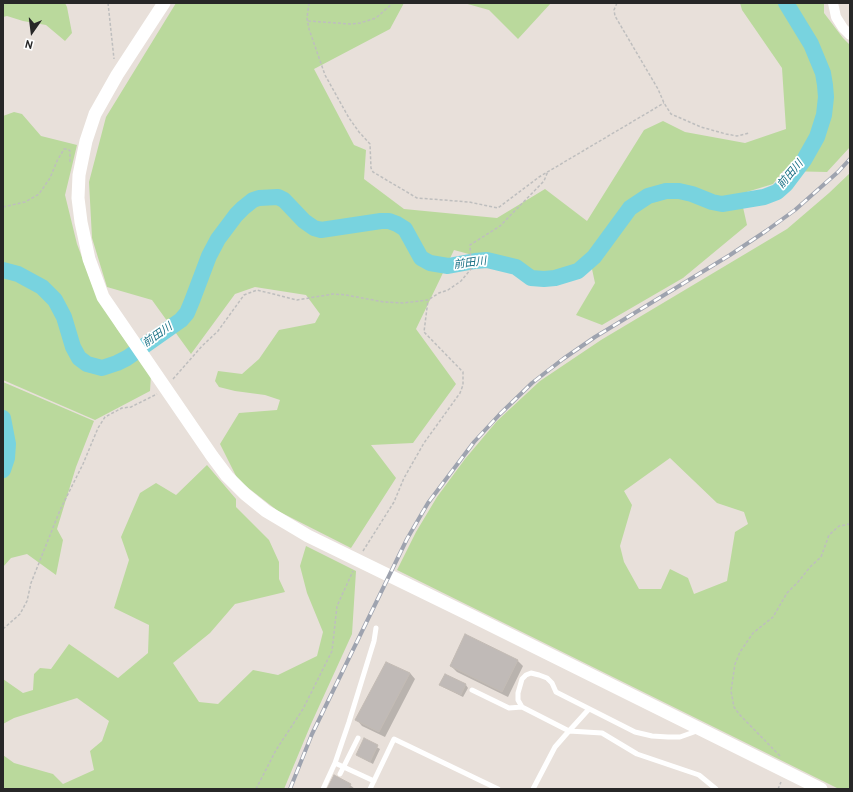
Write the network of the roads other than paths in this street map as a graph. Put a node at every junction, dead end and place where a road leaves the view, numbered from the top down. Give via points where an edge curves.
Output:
1 (164, 3) edge
2 (833, 3) edge
3 (850, 35) edge
4 (376, 628) dead end
5 (472, 690) dead end
6 (522, 707) junction
7 (589, 709) junction
8 (697, 728) junction
9 (569, 731) junction
10 (358, 738) dead end
11 (335, 763) junction
12 (344, 766) junction
13 (340, 774) dead end
14 (374, 781) junction
15 (322, 789) edge
16 (370, 789) edge
17 (498, 789) edge
18 (533, 789) edge
19 (716, 789) edge
20 (821, 789) edge

1 - 8 street via 95,114 79,175 78,198 84,241 103,297 212,456 245,494 279,520
2 - 3 street via 836,17
4 - 11 lane
5 - 6 lane via 509,708
6 - 7 lane via 518,700 520,685 522,679 531,673 547,678 556,692
6 - 9 lane
7 - 8 lane via 636,732 652,736 680,737 694,732
7 - 9 lane
8 - 20 street
9 - 18 lane via 555,747
9 - 19 lane via 602,733 637,754 699,775
10 - 12 lane
11 - 12 lane
11 - 15 lane
12 - 13 lane
12 - 14 lane
14 - 16 lane
14 - 17 lane via 394,739

